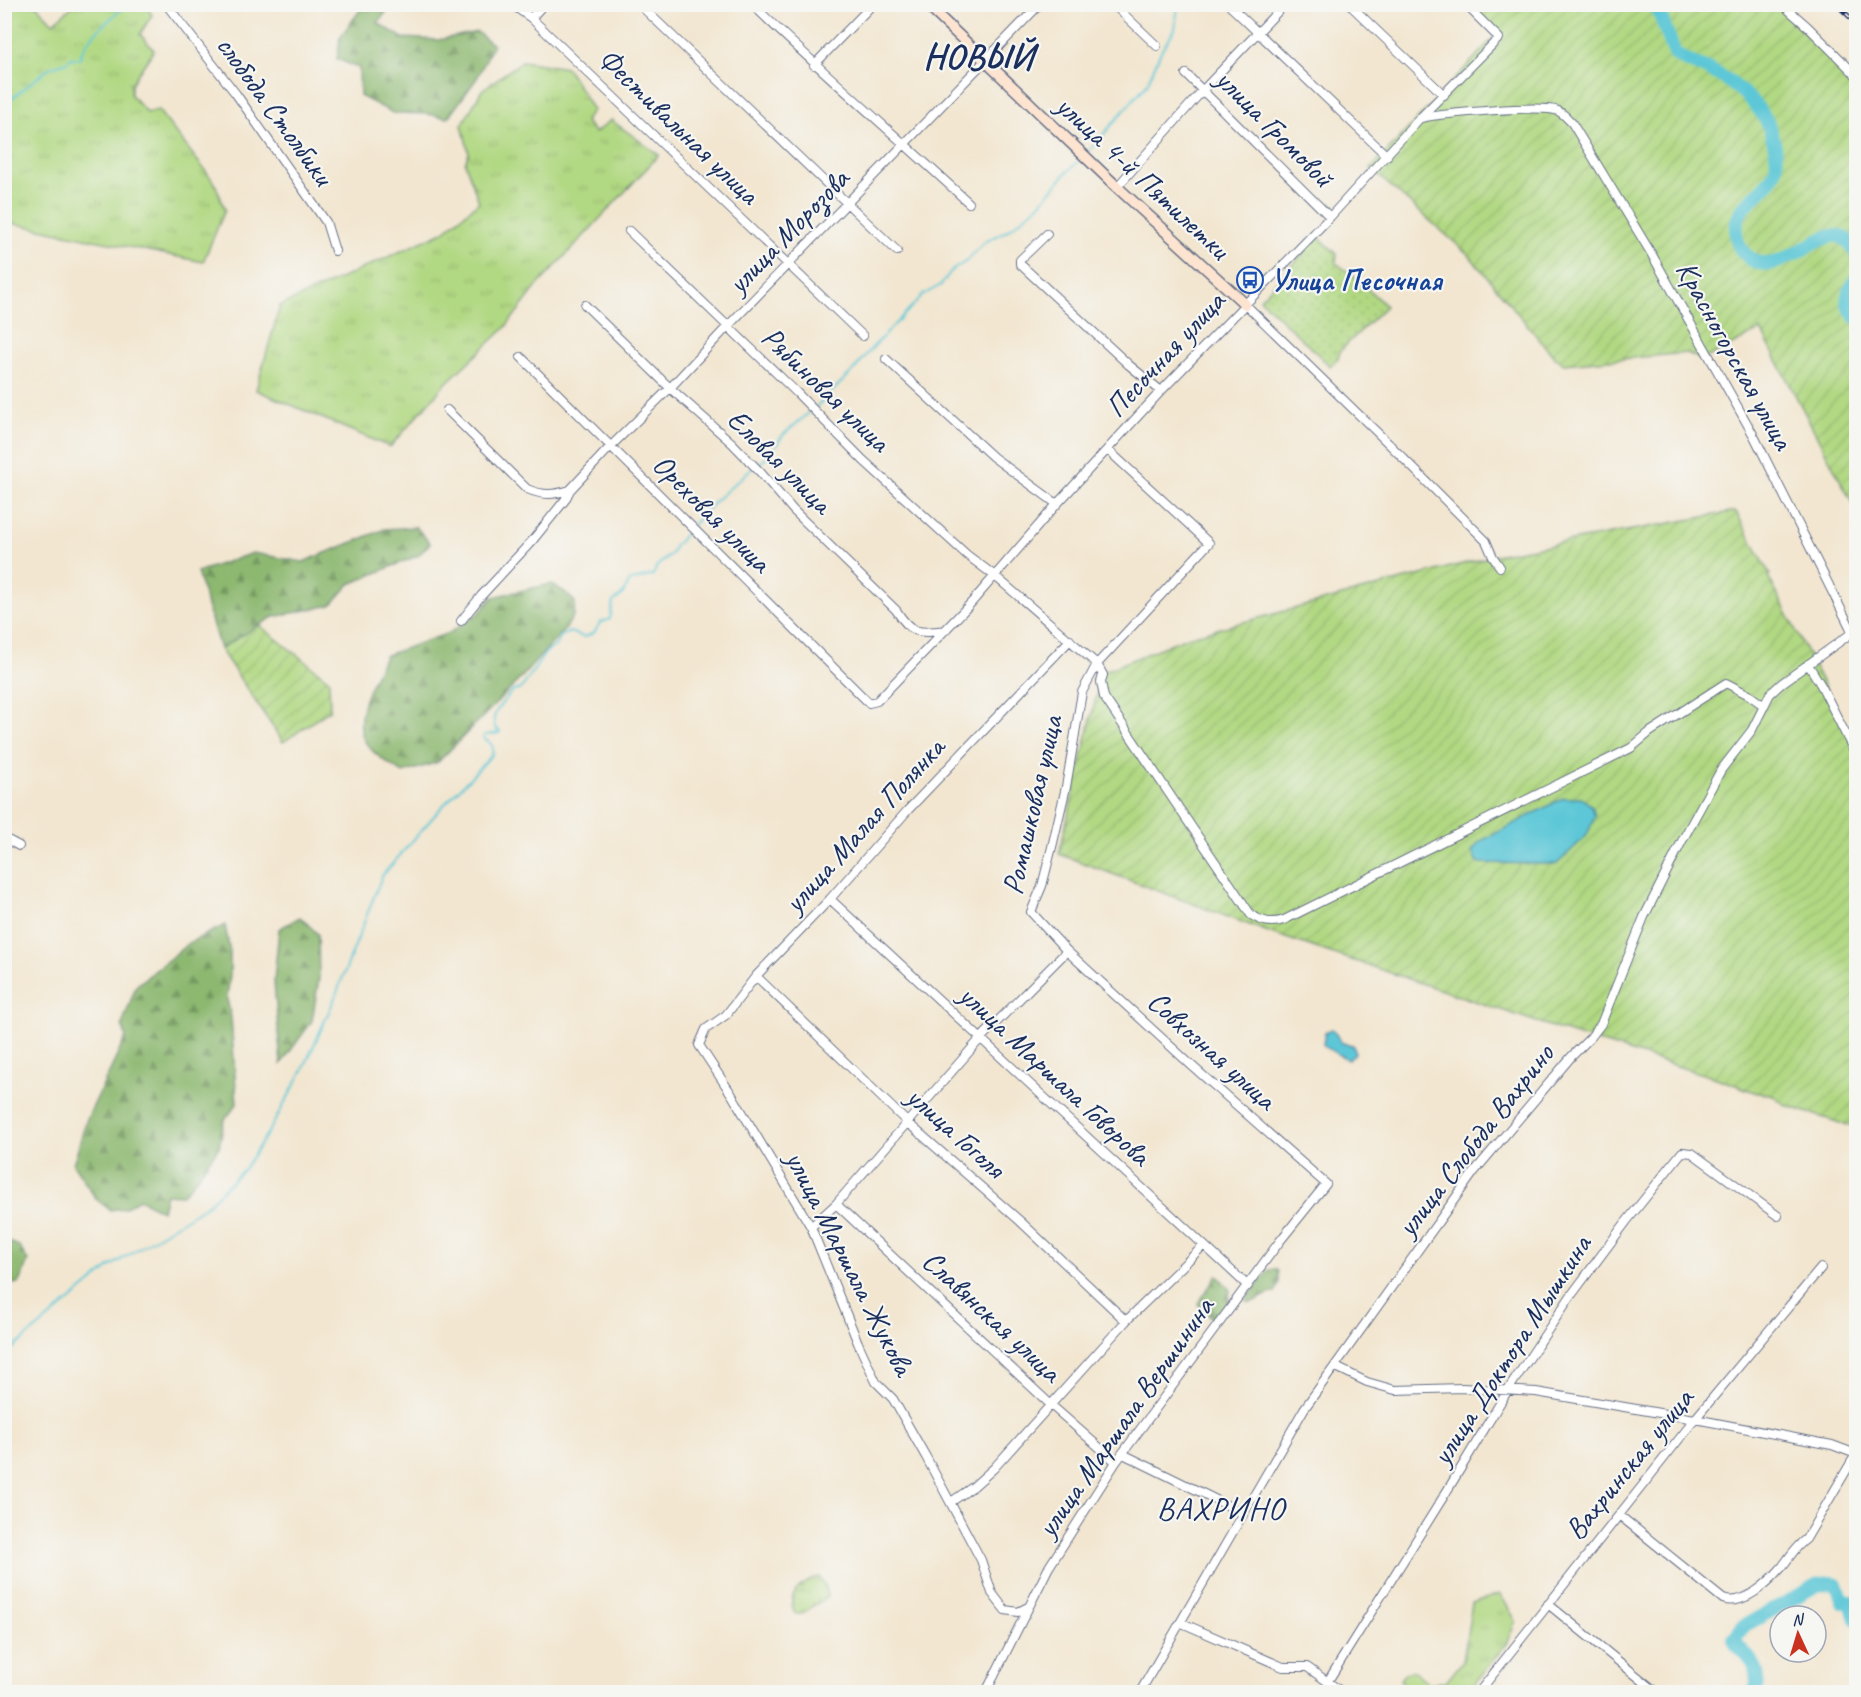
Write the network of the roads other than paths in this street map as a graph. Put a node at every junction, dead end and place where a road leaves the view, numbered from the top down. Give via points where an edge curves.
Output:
1 (166, 4) edge
2 (511, 4) edge
3 (544, 4) edge
4 (639, 4) edge
5 (752, 4) edge
6 (873, 4) edge
7 (926, 4) edge
8 (1040, 4) edge
9 (1113, 4) edge
10 (1228, 4) edge
11 (1285, 4) edge
12 (1349, 4) edge
13 (1465, 4) edge
14 (1782, 4) edge
15 (531, 18) junction
16 (1259, 33) junction
17 (1157, 46) dead end
18 (984, 61) junction
19 (814, 65) junction
20 (1186, 74) dead end
21 (1857, 75) edge
22 (1203, 90) junction
23 (1444, 95) junction
24 (1420, 118) junction
25 (906, 144) junction
26 (1386, 156) junction
27 (1117, 187) junction
28 (969, 203) dead end
29 (849, 204) junction
30 (1330, 217) junction
31 (629, 231) dead end
32 (1047, 234) dead end
33 (335, 251) dead end
34 (897, 251) dead end
35 (789, 265) junction
36 (1245, 304) junction
37 (585, 305) dead end
38 (727, 327) junction
39 (863, 336) dead end
40 (521, 357) dead end
41 (886, 359) dead end
42 (670, 388) junction
43 (1161, 391) junction
44 (447, 411) dead end
45 (610, 447) junction
46 (1108, 450) junction
47 (570, 490) junction
48 (1057, 504) junction
49 (1500, 567) dead end
50 (995, 576) junction
51 (461, 621) dead end
52 (946, 630) junction
53 (1855, 632) edge
54 (1070, 640) junction
55 (1097, 664) junction
56 (1808, 664) junction
57 (869, 703) joint
58 (1763, 705) junction
59 (1857, 755) edge
60 (4, 838) edge
61 (19, 846) dead end
62 (830, 899) junction
63 (1067, 951) junction
64 (756, 976) junction
65 (981, 1038) junction
66 (699, 1045) joint
67 (908, 1123) junction
68 (1326, 1184) joint
69 (836, 1204) junction
70 (1778, 1216) dead end
71 (811, 1227) junction
72 (1203, 1246) junction
73 (1821, 1268) dead end
74 (1248, 1286) junction
75 (1126, 1321) junction
76 (1336, 1367) junction
77 (1508, 1390) junction
78 (1052, 1405) junction
79 (1695, 1419) junction
80 (1123, 1454) junction
81 (1857, 1454) edge
82 (1116, 1462) junction
83 (951, 1502) junction
84 (1243, 1514) junction
85 (1619, 1515) junction
86 (1548, 1604) junction
87 (1029, 1606) junction
88 (1182, 1623) junction
89 (1328, 1681) junction
90 (1654, 1690) dead end
91 (987, 1692) edge
92 (1140, 1692) edge
93 (1342, 1692) edge
94 (1479, 1692) edge

1 - 33 street, слобода Столбики via 236,94 326,222
2 - 15 street, Фестивальная улица
3 - 15 street
4 - 29 street
5 - 19 street
6 - 19 street
7 - 18 street, улица 4-й Пятилетки
8 - 18 street, улица Морозова
9 - 17 street
10 - 16 street
11 - 16 street
12 - 23 street
13 - 23 street, Песочная улица via 1499,38
14 - 21 street
15 - 35 street, Фестивальная улица
16 - 22 street
16 - 26 street
18 - 25 street, улица Морозова
18 - 27 street, улица 4-й Пятилетки
19 - 25 street
20 - 22 street, улица Громовой
22 - 27 street
22 - 30 street, улица Громовой
23 - 24 street, Песочная улица
24 - 26 street, Песочная улица
24 - 53 street, Красногорская улица via 1539,109 1557,110 1572,123 1667,279
25 - 28 street
25 - 29 street, улица Морозова
26 - 30 street, Песочная улица
27 - 36 street, улица 4-й Пятилетки
29 - 34 street
29 - 35 street, улица Морозова
30 - 36 street, Песочная улица
31 - 38 street, Рябиновая улица
32 - 43 street via 1020,264
35 - 38 street, улица Морозова
35 - 39 street, Фестивальная улица
36 - 43 street, Песочная улица
36 - 49 street, улица 4-й Пятилетки via 1486,541
37 - 42 street, Еловая улица
38 - 42 street, улица Морозова
38 - 50 street, Рябиновая улица via 871,468
40 - 45 street, Ореховая улица
41 - 48 street via 993,457
42 - 45 street, улица Морозова
42 - 52 street, Еловая улица via 751,462 910,628 919,633
43 - 46 street, Песочная улица
44 - 47 street via 527,489 552,496
45 - 47 street, улица Морозова
45 - 57 street, Ореховая улица
46 - 48 street, Песочная улица
46 - 55 street, Ромашковая улица via 1209,543
47 - 51 street, улица Морозова via 532,541
48 - 50 street, Песочная улица
50 - 52 street, Песочная улица
50 - 54 street, Рябиновая улица
52 - 57 street, Песочная улица via 885,694
53 - 56 street, улица Слобода Вахрино
54 - 55 street, Рябиновая улица
54 - 62 street, улица Малая Полянка via 907,811
55 - 58 street via 1103,675 1104,697 1208,853 1251,915 1270,923 1284,920 1631,748 1725,683
55 - 63 street, Ромашковая улица via 1082,692 1066,787 1042,886 1031,912
56 - 58 street, улица Слобода Вахрино via 1782,683
56 - 59 street
58 - 76 street, улица Слобода Вахрино via 1752,730 1721,770 1651,901 1601,1024 1474,1172
60 - 61 street
62 - 64 street, улица Малая Полянка
62 - 65 street, улица Маршала Говорова
63 - 65 street
63 - 68 street, Совхозная улица
64 - 66 street, улица Малая Полянка via 726,1015 706,1029
64 - 67 street, улица Гоголя
65 - 67 street
65 - 72 street, улица Маршала Говорова
66 - 71 street, улица Маршала Жукова
67 - 69 street
67 - 75 street, улица Гоголя
68 - 74 street, улица Маршала Вершинина
69 - 71 street
69 - 78 street, Славянская улица
70 - 77 street, улица Доктора Мышкина via 1692,1153 1682,1152 1570,1297
71 - 83 street, улица Маршала Жукова via 876,1382 893,1399
72 - 74 street, улица Маршала Говорова
72 - 75 street
73 - 79 street, Вахринская улица
74 - 80 street, улица Маршала Вершинина
75 - 78 street
76 - 77 street via 1395,1390
76 - 84 street, улица Слобода Вахрино via 1304,1409
77 - 79 street
77 - 89 street, улица Доктора Мышкина
78 - 82 street, Славянская улица
78 - 83 street via 994,1467
79 - 81 street via 1832,1445
79 - 85 street, Вахринская улица
80 - 82 street, улица Маршала Вершинина
80 - 84 street
81 - 85 street via 1806,1539 1762,1586 1741,1600 1723,1599
82 - 87 street, улица Маршала Вершинина via 1049,1567
83 - 87 street, улица Маршала Жукова via 981,1560 992,1593 1005,1611 1018,1612
84 - 88 street, улица Слобода Вахрино
85 - 86 street, Вахринская улица
86 - 90 street
86 - 94 street, Вахринская улица
87 - 91 street, улица Маршала Вершинина
88 - 89 street via 1283,1666 1306,1667
88 - 92 street, улица Слобода Вахрино
89 - 93 street

